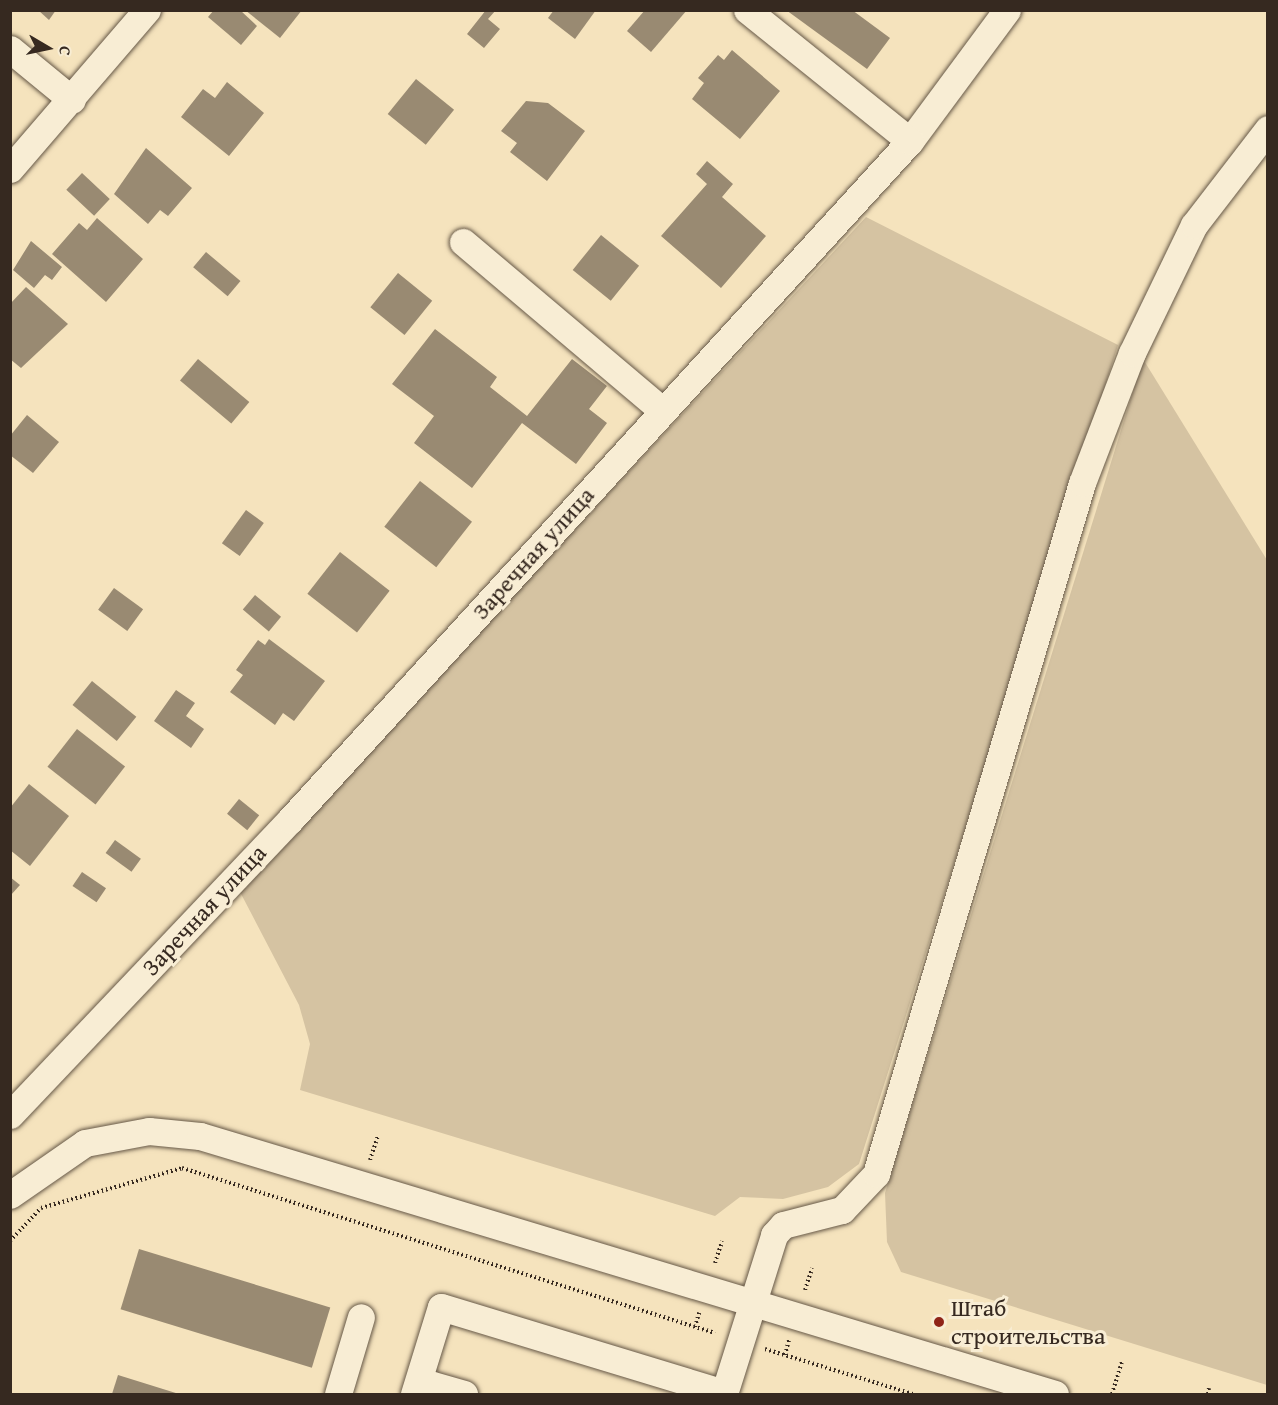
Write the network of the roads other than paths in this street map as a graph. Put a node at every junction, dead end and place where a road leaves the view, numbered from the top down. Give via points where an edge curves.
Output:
1 (147, 10) edge
2 (747, 10) edge
3 (1007, 10) edge
4 (10, 49) edge
5 (72, 100) junction
6 (1268, 129) edge
7 (910, 141) junction
8 (10, 169) edge
9 (463, 242) dead end
10 (663, 411) junction
11 (10, 1115) edge
12 (10, 1195) edge
13 (752, 1302) junction
14 (361, 1317) dead end
15 (652, 1383) edge
16 (416, 1388) edge
17 (724, 1394) edge
18 (338, 1395) edge
19 (464, 1395) edge
20 (1055, 1395) edge

1 - 5 street
2 - 7 street
3 - 7 street, Заречная улица
4 - 5 street
5 - 8 street
6 - 13 street via 1194,225 1132,353 1082,483 876,1174 842,1210 783,1225 774,1235
7 - 10 street, Заречная улица
9 - 10 street
10 - 11 street, Заречная улица
12 - 13 street via 85,1143 149,1131 200,1136
13 - 17 street
13 - 20 street
14 - 18 street
15 - 16 street via 441,1306
15 - 17 street
16 - 19 street

